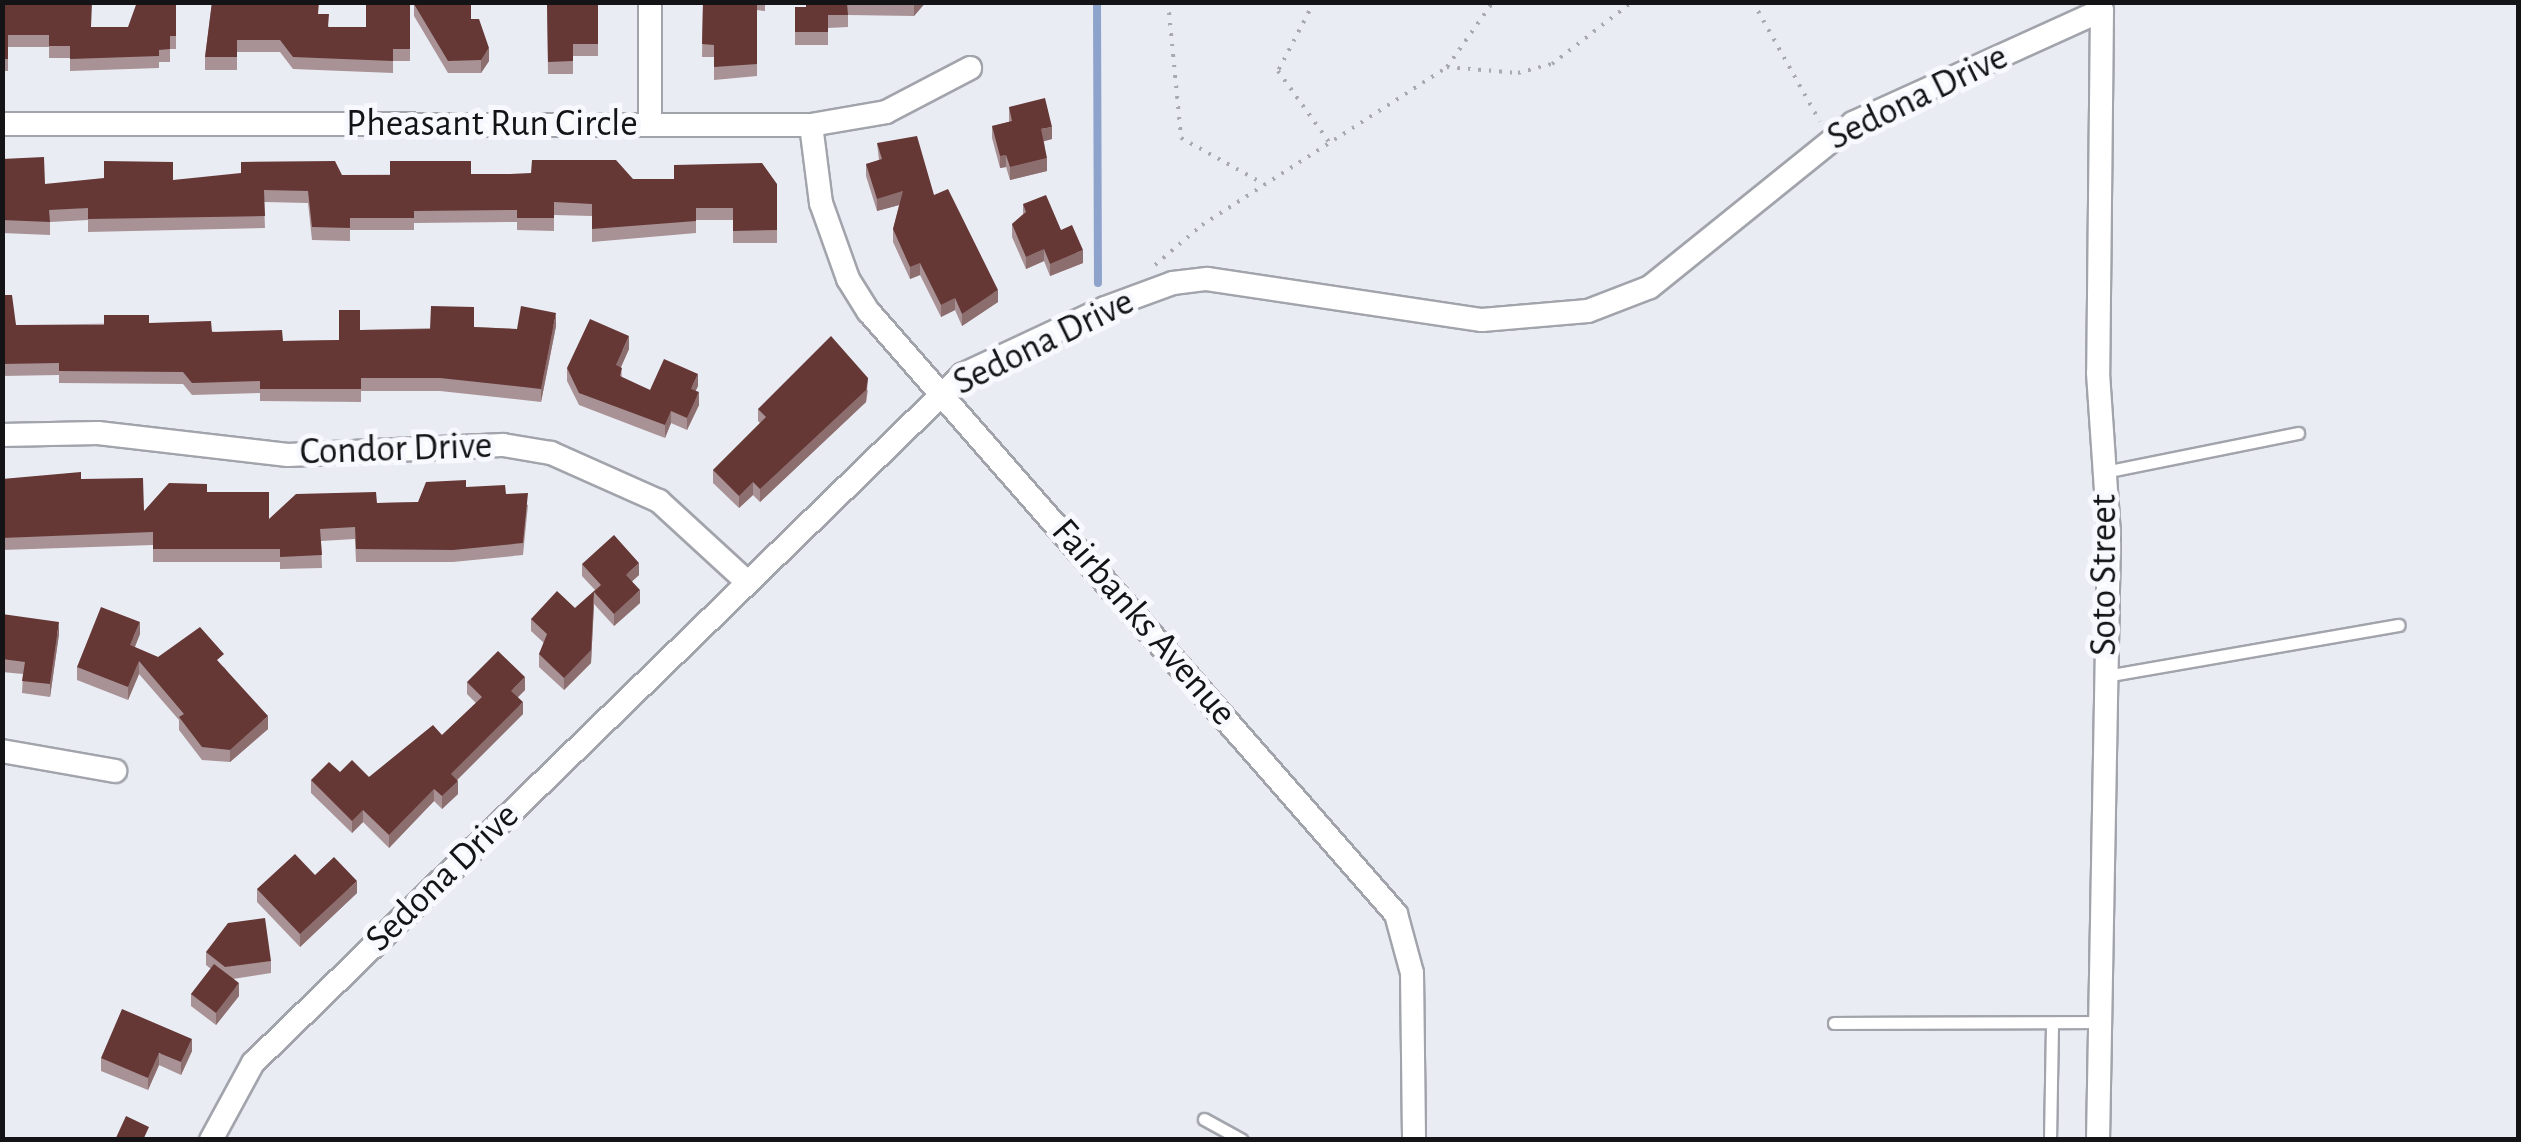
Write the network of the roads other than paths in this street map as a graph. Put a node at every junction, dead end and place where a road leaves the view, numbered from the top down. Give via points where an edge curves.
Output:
1 (650, 2) edge
2 (2102, 10) joint
3 (970, 68) dead end
4 (2, 124) edge
5 (811, 124) junction
6 (650, 125) junction
7 (942, 393) junction
8 (2298, 433) dead end
9 (2, 434) edge
10 (2104, 472) junction
11 (747, 582) junction
12 (2399, 625) dead end
13 (2106, 676) junction
14 (2, 751) edge
15 (116, 771) dead end
16 (2100, 1022) junction
17 (1834, 1023) dead end
18 (2052, 1023) junction
19 (1204, 1120) dead end
20 (210, 1140) edge
21 (1242, 1140) edge
22 (1414, 1140) edge
23 (2050, 1140) edge
24 (2098, 1140) edge

1 - 6 street
2 - 7 street, Sedona Drive via 1830,139 1650,287 1588,311 1482,320 1258,284 1173,283 962,374
2 - 10 street, Soto Street via 2098,373
3 - 5 street, Pheasant Run Circle via 886,112
4 - 6 street, Pheasant Run Circle
5 - 6 street, Pheasant Run Circle
5 - 7 street, Fairbanks Avenue via 821,203 848,279
7 - 11 street, Sedona Drive
7 - 22 street, Fairbanks Avenue via 1396,914 1412,973
8 - 10 lane
9 - 11 street, Condor Drive via 98,433 288,455 504,445 551,453 660,501
10 - 13 street, Soto Street
11 - 20 street, Sedona Drive via 252,1062
12 - 13 lane
13 - 16 street, Soto Street
14 - 15 street
16 - 18 lane
16 - 24 street, Soto Street
17 - 18 lane
18 - 23 lane
19 - 21 lane

